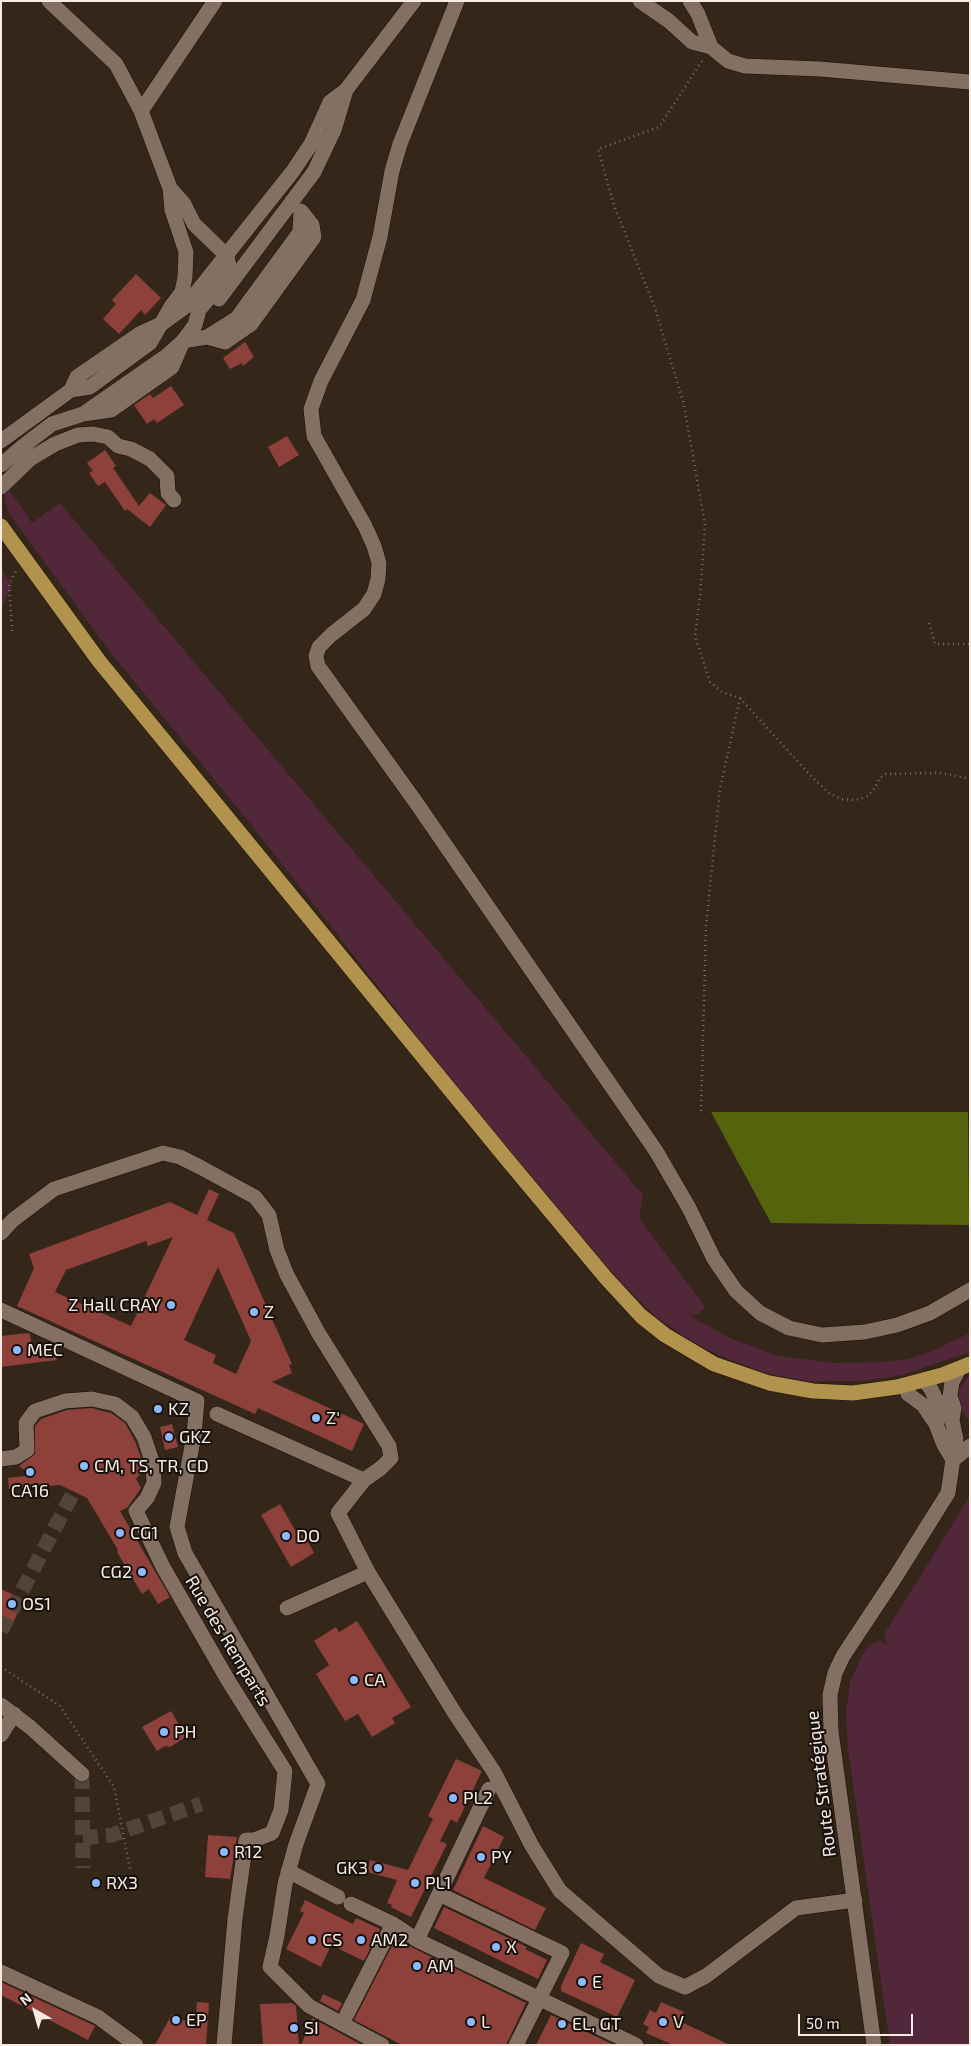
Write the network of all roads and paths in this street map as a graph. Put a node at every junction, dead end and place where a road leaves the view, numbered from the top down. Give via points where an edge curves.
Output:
1 (50, 1) edge
2 (215, 1) edge
3 (414, 1) edge
4 (457, 1) edge
5 (640, 1) edge
6 (690, 1) edge
7 (711, 47) junction
8 (970, 82) edge
9 (346, 90) junction
10 (141, 111) junction
11 (170, 188) junction
12 (279, 190) junction
13 (296, 206) junction
14 (227, 256) junction
15 (163, 323) junction
16 (195, 325) junction
17 (207, 337) junction
18 (183, 341) junction
19 (38, 414) junction
20 (83, 414) junction
21 (1, 441) edge
22 (132, 449) junction
23 (1, 465) edge
24 (1, 487) edge
25 (174, 500) dead end
26 (1, 526) edge
27 (23, 556) junction
28 (929, 623) dead end
29 (12, 631) dead end
30 (970, 644) edge
31 (740, 698) junction
32 (970, 779) edge
33 (701, 1111) dead end
34 (1, 1233) edge
35 (970, 1290) edge
36 (1, 1310) edge
37 (964, 1366) edge
38 (924, 1380) junction
39 (906, 1385) junction
40 (217, 1414) dead end
41 (952, 1420) junction
42 (970, 1446) edge
43 (1, 1459) edge
44 (952, 1460) junction
45 (364, 1480) junction
46 (368, 1572) junction
47 (287, 1608) dead end
48 (8, 1710) edge
49 (1, 1735) edge
50 (82, 1774) dead end
51 (488, 1789) dead end
52 (288, 1871) junction
53 (439, 1894) junction
54 (855, 1900) junction
55 (394, 1924) junction
56 (417, 1940) junction
57 (1, 1972) edge
58 (540, 1998) junction
59 (347, 2014) dead end
60 (136, 2045) edge
61 (224, 2045) edge
62 (382, 2045) edge
63 (516, 2045) edge
64 (636, 2045) edge
65 (874, 2045) edge

1 - 10 street via 116,64
2 - 10 street
3 - 9 street
4 - 35 street via 400,144 364,300 321,381 311,409 314,436 365,526 379,563 374,594 364,609 319,647 316,656 318,666 656,1151 714,1259 736,1291 760,1313 788,1328 822,1334 864,1332 897,1325 930,1312
5 - 7 street via 692,42
6 - 7 street
7 - 8 street via 728,61 745,66
7 - 31 path via 659,127 598,149 615,208 655,308 684,406 704,525 695,636 710,682 722,692
9 - 12 street via 330,102 311,144
9 - 13 street via 334,130
10 - 11 street
11 - 14 street via 184,204 194,224
11 - 15 street via 172,210 186,252 185,276 182,292
12 - 13 street
12 - 14 street
13 - 16 street via 205,318
13 - 17 street via 300,232 238,318
13 - 17 street via 312,225 314,237 251,324 225,342
14 - 15 street via 185,307
14 - 16 street via 229,266 218,287 199,310
15 - 18 street
15 - 19 street via 150,343 90,386 70,390
16 - 18 street
17 - 18 street
18 - 20 street via 172,367 112,410
19 - 20 street
19 - 21 street
20 - 22 street via 101,422
20 - 23 street via 52,424
22 - 24 street via 118,446 108,437 78,435 30,459
22 - 25 street via 150,459 167,476 168,493
26 - 27 main road
27 - 29 path via 9,584
27 - 39 main road via 99,661 511,1164 641,1316 701,1357 769,1383 838,1392
28 - 30 path via 935,644
31 - 32 path via 810,775 840,798 856,800 868,796 885,774 941,773
31 - 33 path via 720,788 706,926
34 - 45 street via 54,1189 163,1153 180,1157 255,1197 269,1215 287,1275 319,1334 389,1446 391,1458
36 - 52 street via 197,1401 177,1527 185,1552 218,1613 318,1784
37 - 38 main road
37 - 41 street, Route Stratégique via 952,1382
38 - 39 main road
38 - 41 street via 942,1412
39 - 44 street via 908,1394 923,1406 936,1424
40 - 45 street
41 - 44 street, Route Stratégique via 956,1439
42 - 44 street
43 - 61 street, Rue des Remparts via 16,1457 27,1450 26,1423 34,1411 65,1401 92,1399 115,1404 132,1417 144,1437 153,1464 154,1483 136,1511 164,1568 220,1666 285,1771 281,1810 272,1833 246,1840 235,1919
44 - 54 street, Route Stratégique via 948,1493 940,1508 843,1656 832,1682 831,1731
45 - 46 street via 338,1513
46 - 47 street
46 - 54 street via 494,1772 532,1846 560,1891 659,1976 684,1987 706,1976 796,1908
48 - 49 street
48 - 50 street
51 - 53 street
52 - 55 street
52 - 62 street via 270,1967 309,2006
53 - 56 street
53 - 58 street via 562,1953
54 - 65 street, Route Stratégique
55 - 56 street
55 - 59 street
56 - 58 street
57 - 60 street via 98,2017
58 - 63 street
58 - 64 street

